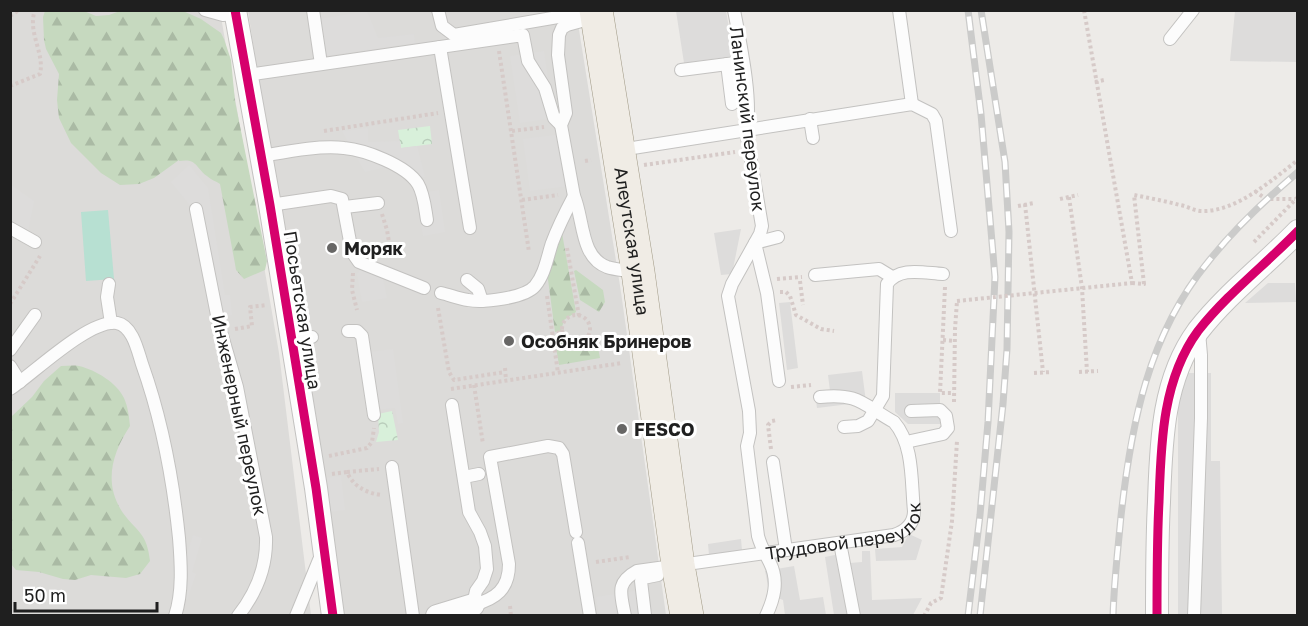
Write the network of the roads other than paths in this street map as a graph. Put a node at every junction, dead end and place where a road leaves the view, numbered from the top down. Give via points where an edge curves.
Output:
1 (205, 10) edge
2 (313, 10) edge
3 (438, 10) edge
4 (519, 10) edge
5 (734, 10) edge
6 (899, 10) edge
7 (1193, 10) edge
8 (235, 12) edge
9 (596, 13) edge
10 (528, 22) junction
11 (1170, 39) dead end
12 (440, 47) junction
13 (743, 62) junction
14 (321, 64) junction
15 (727, 64) junction
16 (681, 70) dead end
17 (247, 75) junction
18 (732, 104) dead end
19 (912, 104) junction
20 (810, 119) junction
21 (555, 125) junction
22 (746, 131) junction
23 (813, 138) dead end
24 (605, 155) junction
25 (261, 156) junction
26 (574, 194) junction
27 (378, 203) road end
28 (270, 206) junction
29 (345, 207) junction
30 (196, 209) dead end
31 (427, 220) dead end
32 (10, 228) edge
33 (470, 228) dead end
34 (951, 231) dead end
35 (1298, 231) edge
36 (778, 237) dead end
37 (35, 242) road end
38 (755, 243) junction
39 (638, 272) junction
40 (943, 274) road end
41 (815, 275) dead end
42 (892, 277) junction
43 (467, 280) dead end
44 (109, 284) dead end
45 (424, 288) dead end
46 (441, 293) road end
47 (482, 301) junction
48 (35, 315) dead end
49 (111, 323) junction
50 (348, 331) dead end
51 (1199, 331) junction
52 (10, 350) edge
53 (10, 366) edge
54 (779, 381) road end
55 (15, 386) edge
56 (820, 397) dead end
57 (452, 405) dead end
58 (875, 411) junction
59 (911, 411) dead end
60 (374, 415) road end
61 (844, 427) dead end
62 (906, 442) junction
63 (773, 462) road end
64 (392, 466) dead end
65 (479, 474) dead end
66 (464, 477) junction
67 (840, 543) junction
68 (786, 550) junction
69 (326, 554) junction
70 (764, 554) junction
71 (670, 569) junction
72 (473, 604) junction
73 (177, 615) edge
74 (238, 615) edge
75 (296, 615) edge
76 (333, 615) edge
77 (413, 615) edge
78 (437, 615) edge
79 (590, 615) edge
80 (625, 615) edge
81 (645, 615) edge
82 (687, 615) edge
83 (766, 615) edge
84 (854, 615) edge
85 (1157, 615) edge
86 (1194, 615) edge

1 - 8 lane via 223,15
2 - 14 lane
3 - 10 lane via 442,26 454,34
4 - 10 lane
5 - 13 lane, Ланинский переулок
6 - 19 lane
7 - 11 lane
8 - 17 street, Посьетская улица
9 - 10 lane
9 - 21 lane via 560,31 558,55 566,112
9 - 24 main road, Алеутская улица
12 - 14 lane
12 - 21 lane via 523,35 528,61 545,87
12 - 33 lane
13 - 15 lane
13 - 22 lane, Ланинский переулок
14 - 17 lane
15 - 16 lane
15 - 18 lane
17 - 25 street, Посьетская улица
19 - 20 lane
19 - 34 lane via 932,114 936,121
20 - 22 lane
20 - 23 lane
21 - 26 lane
22 - 24 lane
22 - 38 lane, Ланинский переулок via 762,226
24 - 39 main road, Алеутская улица
25 - 28 street, Посьетская улица
25 - 31 lane via 345,148 389,161 417,184
26 - 39 lane via 588,251 596,261 607,267
26 - 47 lane via 534,289
27 - 29 lane
28 - 29 lane via 331,196 342,199
28 - 69 street, Посьетская улица via 302,338
29 - 45 lane via 352,252 359,262
30 - 74 lane, Инженерный переулок via 266,537 267,551 259,583
32 - 37 lane
35 - 51 street via 1222,303
36 - 38 lane
38 - 54 lane via 768,293
38 - 70 lane, Ланинский переулок via 728,296 749,411 747,446 758,536
39 - 71 main road, Алеутская улица
40 - 42 lane via 906,272
41 - 42 lane via 879,269
42 - 58 lane via 886,284 883,396
43 - 47 lane via 478,289
44 - 49 lane
46 - 47 lane
48 - 52 lane
49 - 55 lane via 76,338
49 - 73 lane via 121,324 134,341 164,440 180,556
50 - 60 lane via 357,331 362,336
51 - 85 street via 1172,382 1161,441
51 - 86 lane via 1201,418
53 - 55 lane
56 - 58 lane via 854,398
57 - 66 lane
58 - 61 lane via 868,421
58 - 62 lane via 894,422
59 - 62 lane via 940,410 946,416 948,428 943,434
62 - 67 lane, Трудовой переулок via 914,519 903,532 894,535
63 - 68 lane
64 - 77 lane
65 - 66 lane
66 - 72 lane via 471,516 485,546 487,569
67 - 68 lane, Трудовой переулок
67 - 84 lane
68 - 70 lane, Трудовой переулок
69 - 75 lane via 319,560
69 - 76 street, Посьетская улица
70 - 71 lane, Трудовой переулок
70 - 83 lane, Ланинский переулок via 772,566 775,587
71 - 80 lane via 637,571 626,578 621,592
71 - 81 lane via 641,579
71 - 82 main road, Алеутская улица
72 - 78 street
72 - 79 lane via 498,594 509,574 490,457 548,446 559,448 563,454

